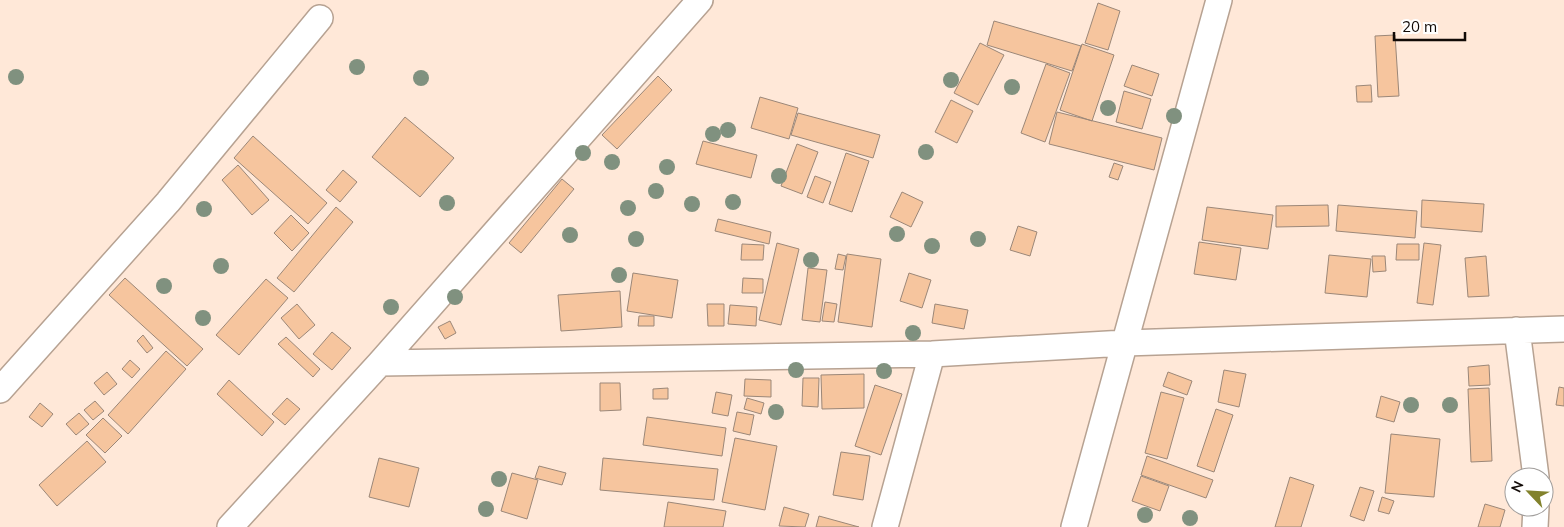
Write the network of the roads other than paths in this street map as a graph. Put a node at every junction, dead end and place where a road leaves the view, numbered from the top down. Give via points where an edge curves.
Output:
1 (700, 0) edge
2 (1218, 0) edge
3 (320, 18) dead end
4 (1564, 328) edge
5 (1517, 330) junction
6 (1125, 343) junction
7 (932, 354) junction
8 (380, 363) junction
9 (0, 390) edge
10 (1535, 467) edge
11 (230, 527) edge
12 (885, 527) edge
13 (1074, 527) edge

1 - 8 street
2 - 6 street
3 - 9 street via 168,202
4 - 5 street
5 - 6 street
5 - 10 street
6 - 7 street
6 - 13 street
7 - 8 street
7 - 12 street
8 - 11 street

